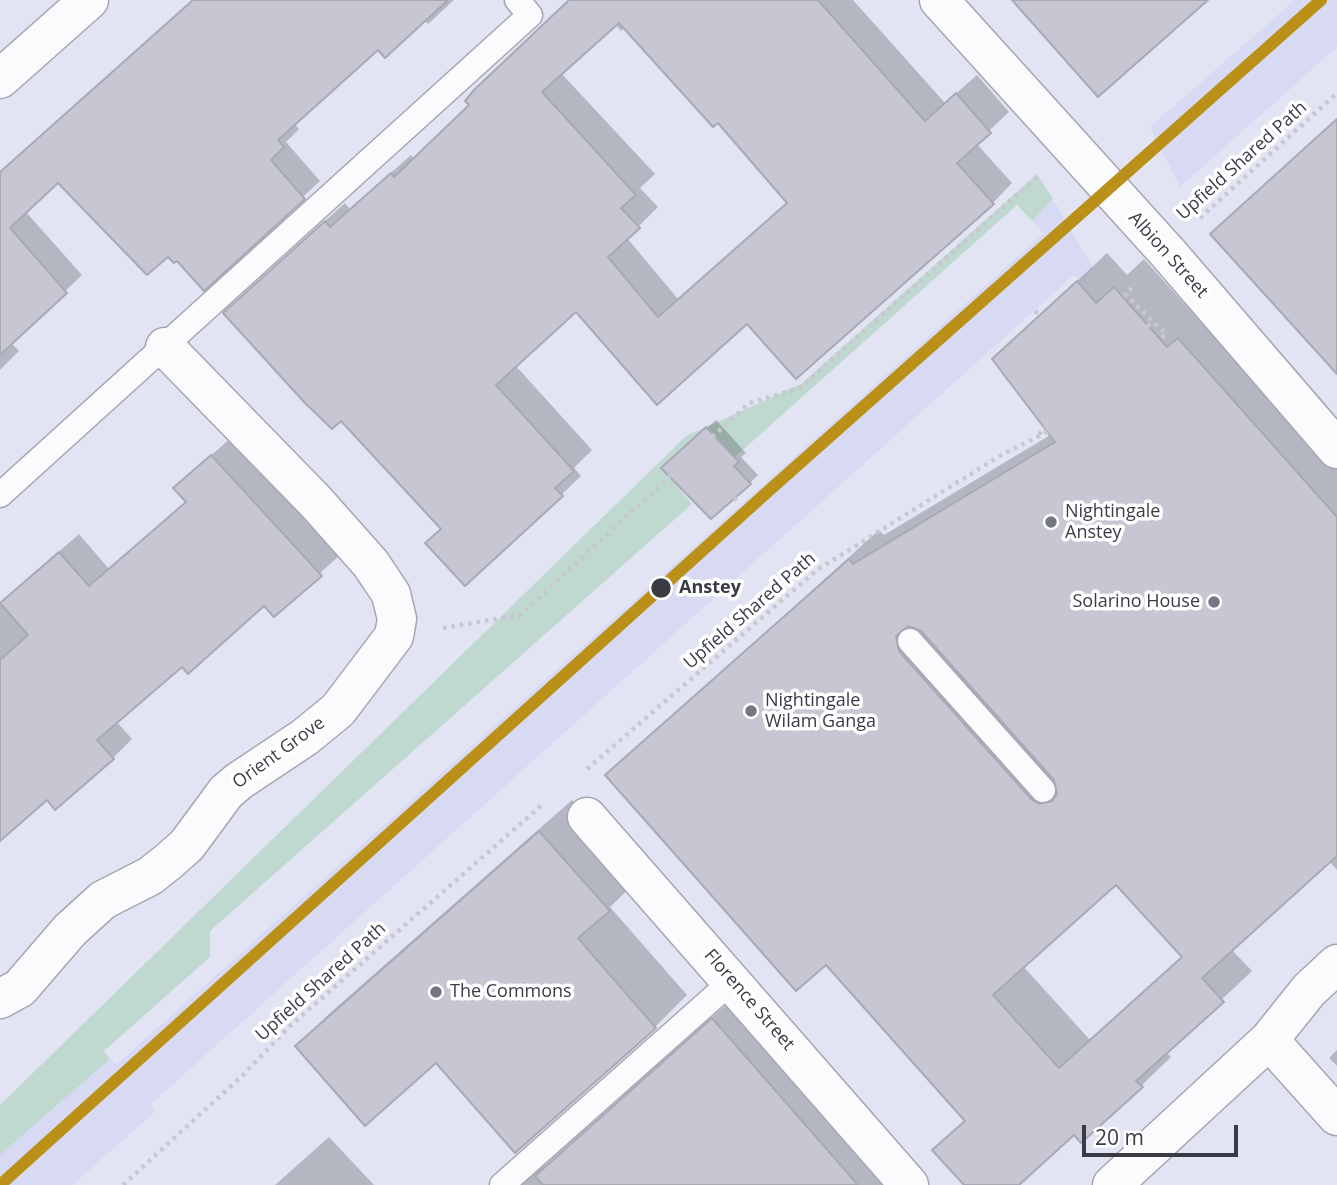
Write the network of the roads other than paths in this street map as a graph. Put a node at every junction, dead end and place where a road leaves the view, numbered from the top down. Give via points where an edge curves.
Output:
1 (89, 0) edge
2 (517, 0) edge
3 (939, 0) edge
4 (0, 79) edge
5 (165, 347) junction
6 (1337, 449) edge
7 (0, 495) edge
8 (911, 641) dead end
9 (1044, 790) dead end
10 (587, 817) dead end
11 (1337, 964) edge
12 (732, 981) junction
13 (0, 999) edge
14 (1269, 1040) junction
15 (1337, 1116) edge
16 (502, 1185) edge
17 (909, 1185) edge
18 (1112, 1185) edge

1 - 4 street
2 - 5 lane via 530,15
3 - 6 street, Albion Street via 1168,253
5 - 7 lane
5 - 13 street, Orient Grove via 371,564 391,594 397,620 394,636 338,710 226,792 169,862 103,900 20,988
8 - 9 lane
10 - 12 street, Florence Street
11 - 14 street via 1309,990
12 - 16 lane
12 - 17 street, Florence Street
14 - 15 street
14 - 18 street

